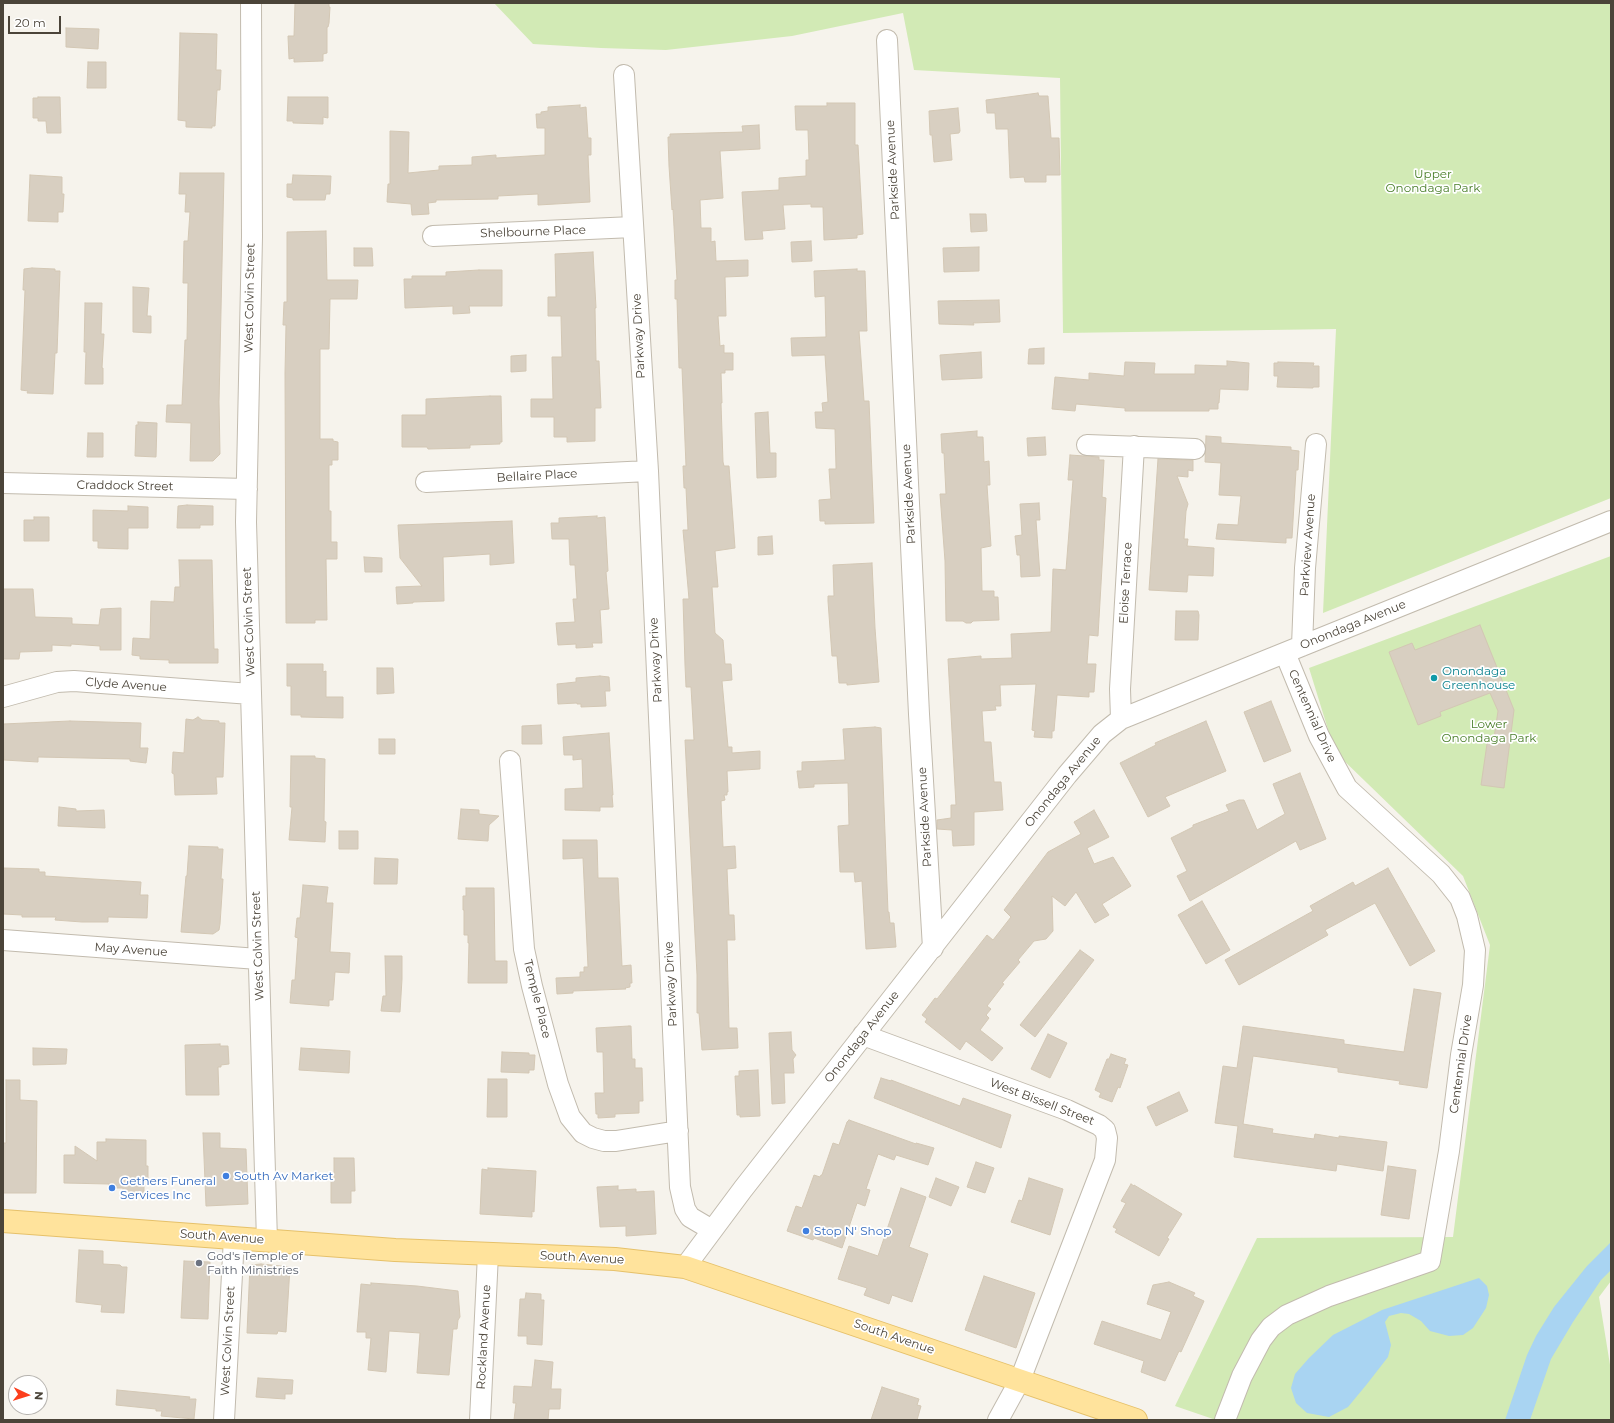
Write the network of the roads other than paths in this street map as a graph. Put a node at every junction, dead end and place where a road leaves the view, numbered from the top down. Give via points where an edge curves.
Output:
1 (251, 3) edge
2 (887, 40) dead end
3 (624, 75) dead end
4 (633, 227) junction
5 (433, 236) dead end
6 (1316, 444) dead end
7 (1087, 445) dead end
8 (1134, 446) junction
9 (1195, 449) dead end
10 (648, 471) junction
11 (426, 482) dead end
12 (3, 483) edge
13 (246, 489) junction
14 (1611, 521) edge
15 (1293, 649) junction
16 (251, 694) junction
17 (3, 697) edge
18 (1121, 719) junction
19 (510, 761) dead end
20 (3, 940) edge
21 (933, 948) junction
22 (258, 959) junction
23 (863, 1035) junction
24 (678, 1131) junction
25 (3, 1221) edge
26 (712, 1230) junction
27 (234, 1238) junction
28 (267, 1241) junction
29 (488, 1254) junction
30 (685, 1267) junction
31 (1020, 1380) junction
32 (224, 1420) edge
33 (480, 1420) edge
34 (998, 1420) edge
35 (1136, 1420) edge
36 (1225, 1420) edge

1 - 13 street, West Colvin Street via 252,237
2 - 21 street, Parkside Avenue via 918,698
3 - 4 street, Parkway Drive
4 - 5 street, Shelbourne Place
4 - 10 street, Parkway Drive
6 - 15 street, Parkview Avenue via 1305,568
7 - 8 street
8 - 9 street
8 - 18 street, Eloise Terrace via 1120,689
10 - 11 street, Bellaire Place
10 - 24 street, Parkway Drive
12 - 13 street, Craddock Street
13 - 16 street, West Colvin Street
14 - 15 street, Onondaga Avenue
15 - 18 street, Onondaga Avenue
15 - 36 street, Centennial Drive via 1319,736 1347,788 1441,874 1460,898 1475,950 1473,985 1430,1261 1329,1296 1287,1315 1271,1327 1260,1340 1242,1376
16 - 17 street, Clyde Avenue via 74,681 57,682
16 - 22 street, West Colvin Street
18 - 21 street, Onondaga Avenue via 1102,734 1067,775
19 - 24 street, Temple Place via 524,949 558,1084 570,1117 583,1133 604,1141
20 - 22 street, May Avenue
21 - 23 street, Onondaga Avenue
22 - 28 street, West Colvin Street
23 - 26 street, Onondaga Avenue
23 - 31 street, West Bissell Street via 1067,1110 1105,1130 1105,1160
24 - 26 street, Parkway Drive via 680,1187 684,1209 690,1217
25 - 27 main road, South Avenue
26 - 30 street, Onondaga Avenue
27 - 28 main road, South Avenue
27 - 32 street, West Colvin Street
28 - 29 main road, South Avenue
29 - 30 main road, South Avenue via 614,1259
29 - 33 street, Rockland Avenue
30 - 31 main road, South Avenue
31 - 34 street
31 - 35 main road, South Avenue

